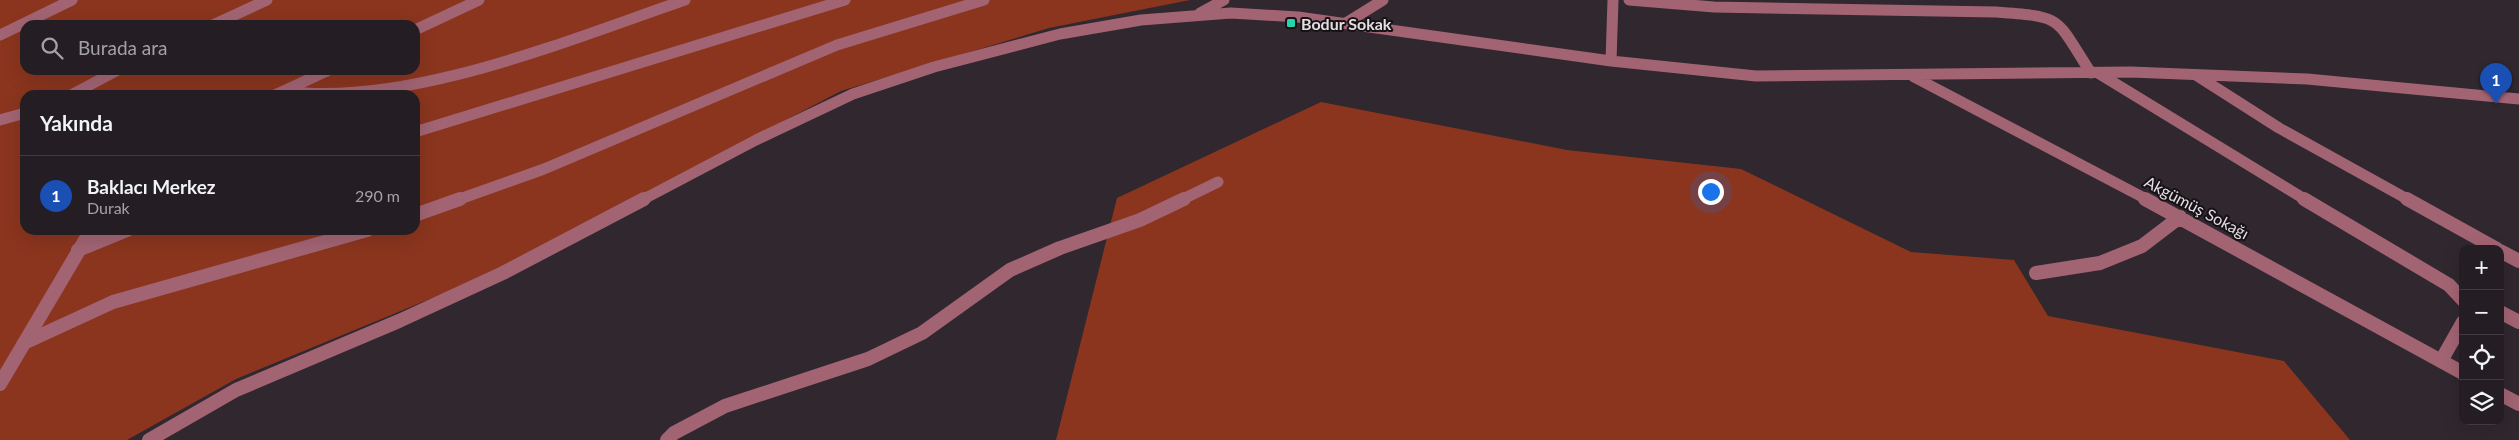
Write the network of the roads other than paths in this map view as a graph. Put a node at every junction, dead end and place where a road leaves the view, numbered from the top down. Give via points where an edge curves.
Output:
1 (72, 0) edge
2 (267, 0) edge
3 (479, 0) edge
4 (685, 0) edge
5 (845, 0) edge
6 (984, 0) edge
7 (1224, 0) edge
8 (1383, 0) edge
9 (1613, 0) edge
10 (1629, 0) edge
11 (1196, 14) junction
12 (31, 20) edge
13 (224, 20) edge
14 (1346, 23) junction
15 (20, 25) edge
16 (420, 28) edge
17 (0, 35) edge
18 (1611, 61) junction
19 (2094, 73) junction
20 (109, 75) edge
21 (318, 75) edge
22 (2196, 75) junction
23 (1912, 76) junction
24 (80, 90) edge
25 (286, 90) edge
26 (365, 90) edge
27 (2519, 99) edge
28 (20, 114) edge
29 (0, 120) edge
30 (420, 130) edge
31 (1218, 182) dead end
32 (420, 213) edge
33 (2180, 217) junction
34 (88, 235) edge
35 (114, 235) edge
36 (349, 235) edge
37 (2490, 245) edge
38 (78, 250) junction
39 (2504, 253) edge
40 (2519, 261) edge
41 (2036, 273) dead end
42 (2449, 285) junction
43 (2459, 291) edge
44 (2459, 296) edge
45 (2504, 314) edge
46 (2519, 322) edge
47 (2459, 329) edge
48 (24, 343) junction
49 (2441, 361) junction
50 (2459, 371) edge
51 (0, 384) edge
52 (2504, 396) edge
53 (2519, 404) edge
54 (148, 440) edge
55 (667, 440) edge

1 - 12 street
2 - 13 street
3 - 16 street
4 - 26 street via 534,52 437,78
5 - 30 street
6 - 32 street via 829,48 552,165
7 - 11 street
8 - 14 street
9 - 18 street
10 - 19 street via 1714,7 2034,15 2060,25
11 - 14 street via 1288,16
11 - 54 street via 1060,34 934,67 852,94 756,140 503,273 399,322 236,390
14 - 18 street
15 - 17 street
18 - 23 street via 1756,76
19 - 22 street
19 - 23 street
19 - 42 street
20 - 24 street
21 - 25 street
22 - 27 street via 2307,78
22 - 37 street via 2278,128
23 - 33 street, Akgümüş Sokağı
28 - 29 street
31 - 55 street via 1140,220 1060,248 1010,270 922,332 868,359 725,406
33 - 41 street via 2142,246 2100,263
33 - 49 street, Akgümüş Sokağı
34 - 38 street
35 - 38 street
36 - 48 street via 113,302
38 - 48 street
39 - 40 street
42 - 43 street
42 - 44 street
45 - 46 street
47 - 49 street
48 - 51 street
49 - 50 street, Akgümüş Sokağı
52 - 53 street

